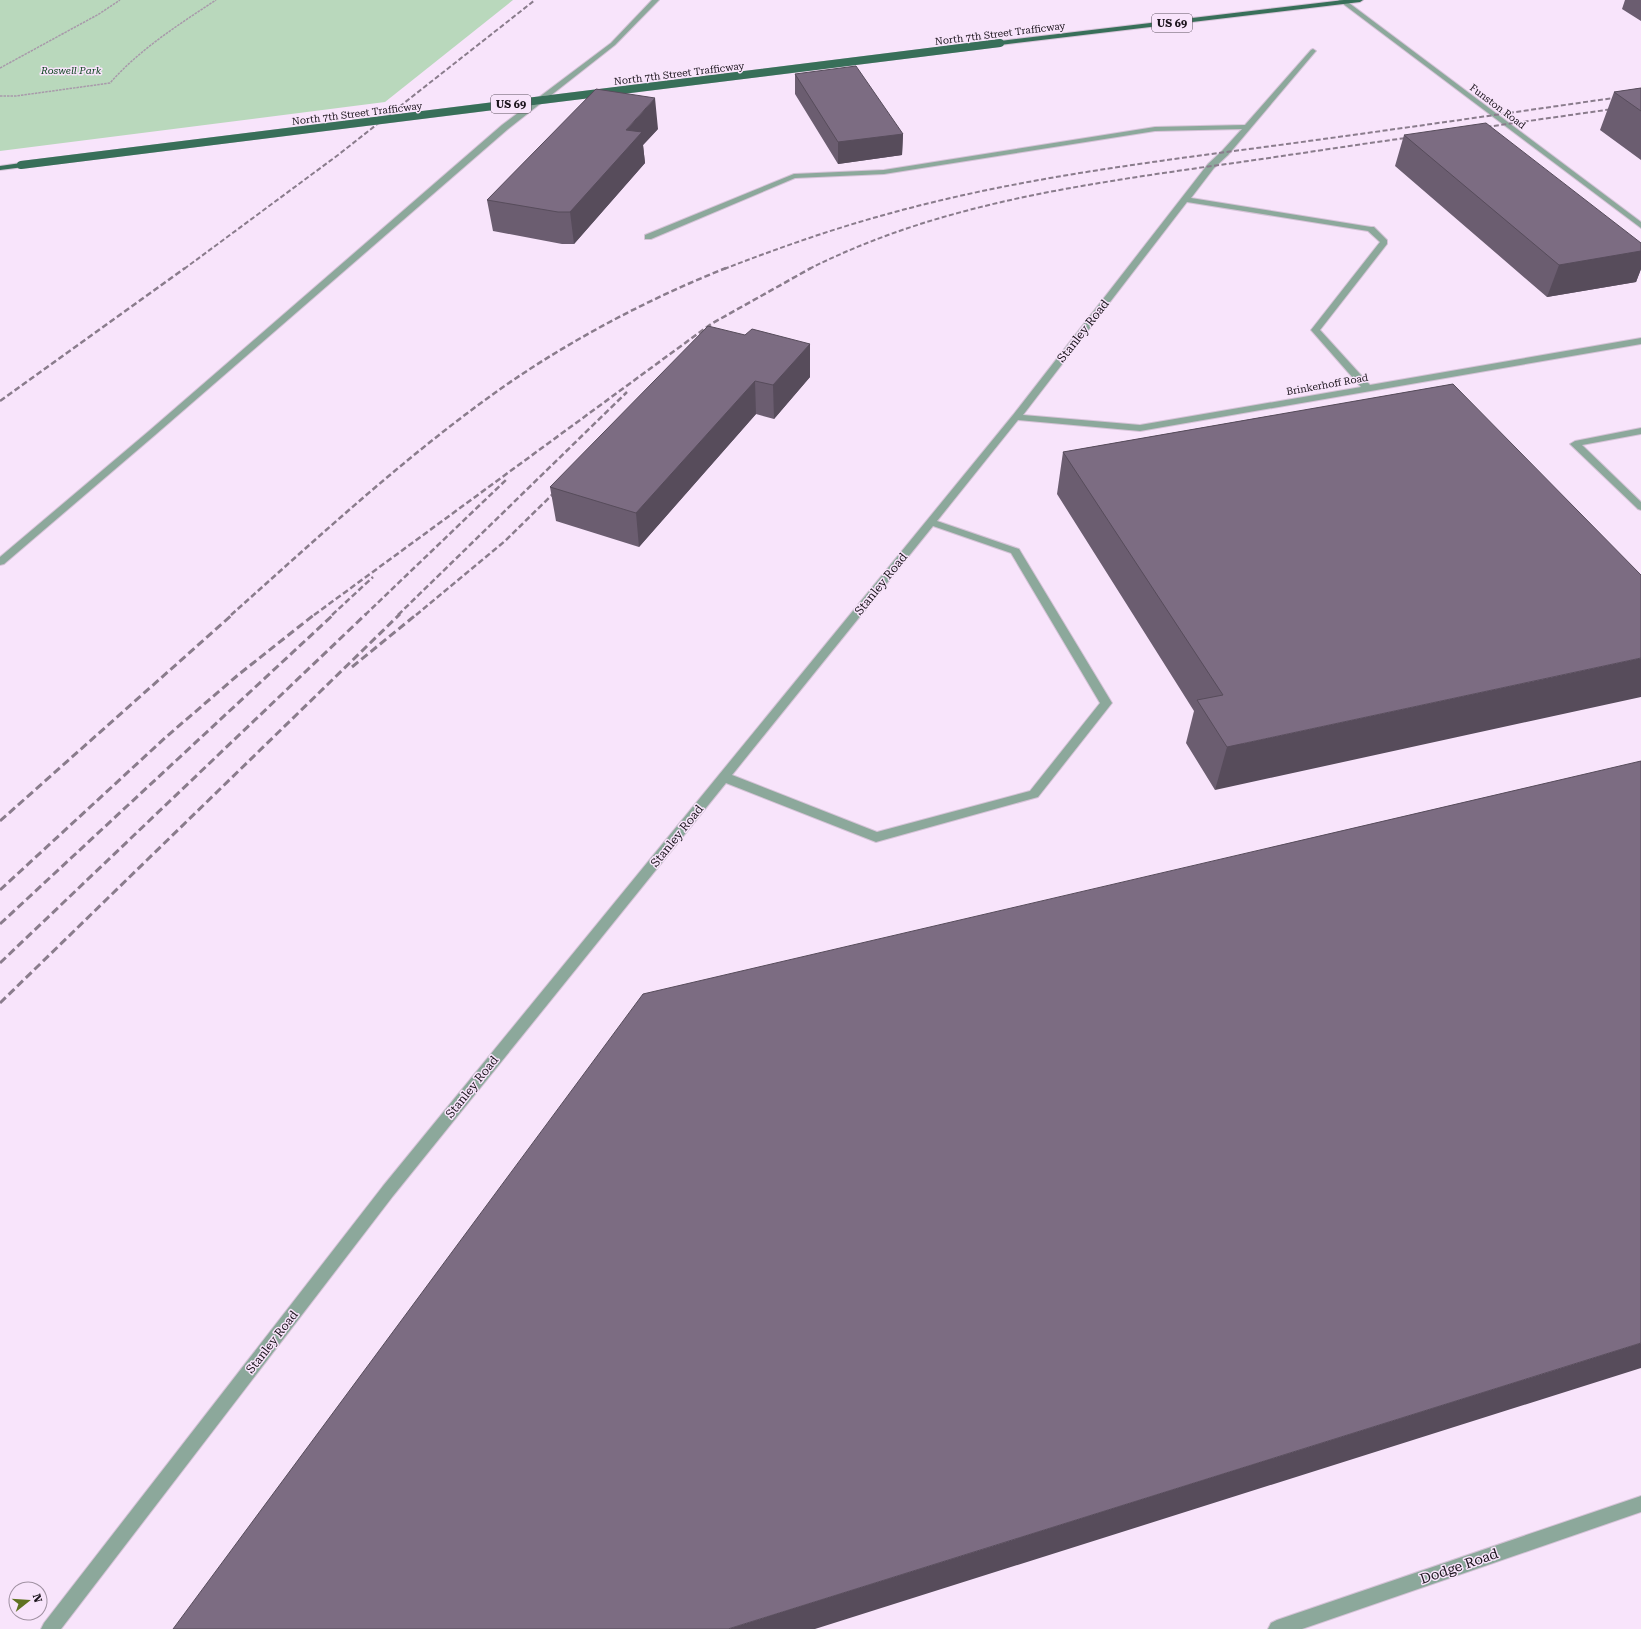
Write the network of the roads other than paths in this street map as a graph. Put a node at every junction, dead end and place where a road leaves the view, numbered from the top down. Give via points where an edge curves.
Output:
1 (656, 0) edge
2 (1360, 0) edge
3 (1342, 1) edge
4 (1313, 50) dead end
5 (1247, 127) junction
6 (0, 168) edge
7 (1185, 199) junction
8 (1641, 226) edge
9 (648, 237) dead end
10 (1641, 341) edge
11 (1367, 388) junction
12 (1016, 417) junction
13 (1641, 431) edge
14 (1641, 507) edge
15 (931, 522) junction
16 (0, 562) edge
17 (724, 777) junction
18 (1641, 1504) edge
19 (50, 1629) edge
20 (1277, 1629) edge

1 - 16 street via 614,44 505,127
2 - 3 main road, North 7th Street Trafficway / US 69
3 - 6 main road, North 7th Street Trafficway / US 69, bridge
3 - 8 street, Funston Road
4 - 5 street, Stanley Road
5 - 7 street, Stanley Road
5 - 9 street via 1155,129 884,172 794,176
7 - 11 street via 1371,229 1384,242 1315,330
7 - 12 street, Stanley Road
10 - 11 street, Brinkerhoff Road
11 - 12 street, Brinkerhoff Road via 1140,428
12 - 15 street, Stanley Road
13 - 14 street via 1575,444
15 - 17 street, Stanley Road
15 - 17 street via 1015,551 1106,703 1034,794 876,836
17 - 19 street, Stanley Road via 388,1190
18 - 20 street, Dodge Road

